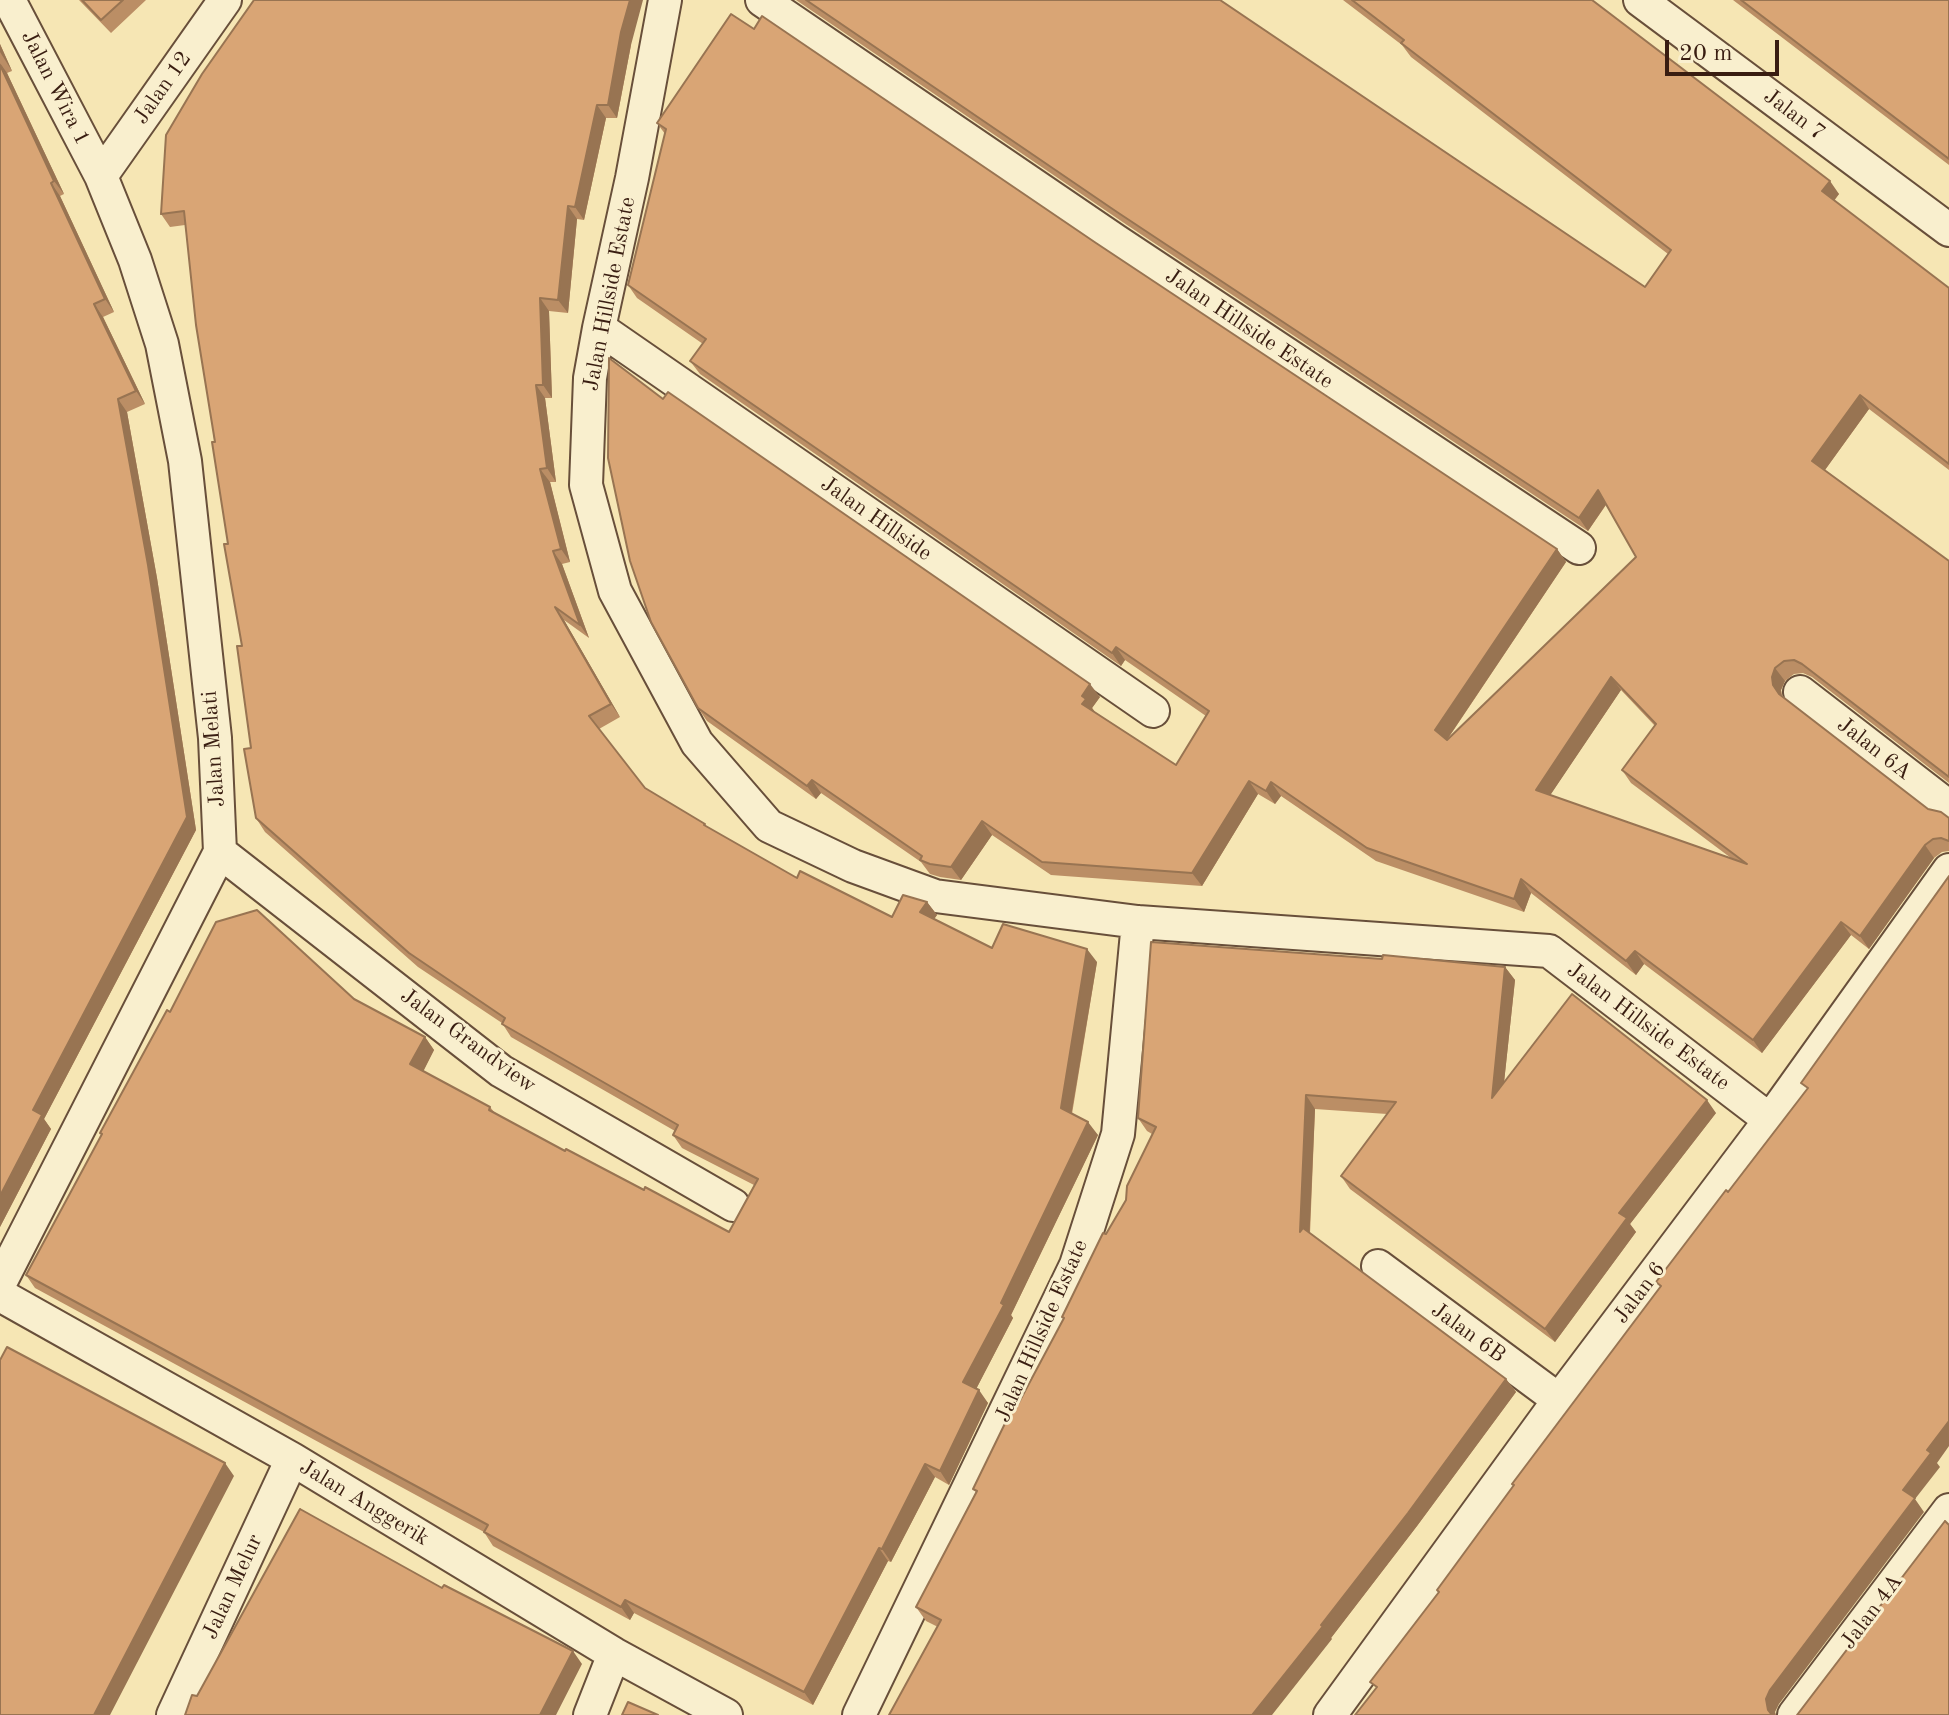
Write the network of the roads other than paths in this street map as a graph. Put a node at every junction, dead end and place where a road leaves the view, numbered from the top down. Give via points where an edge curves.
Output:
1 (9, 0) edge
2 (225, 0) edge
3 (665, 0) edge
4 (762, 0) edge
5 (1640, 0) edge
6 (101, 176) junction
7 (1949, 230) edge
8 (599, 328) junction
9 (1579, 548) dead end
10 (1800, 692) dead end
11 (1153, 711) dead end
12 (1949, 807) edge
13 (220, 852) junction
14 (1949, 870) edge
15 (1138, 922) junction
16 (1770, 1120) junction
17 (733, 1205) dead end
18 (1378, 1266) dead end
19 (0, 1283) edge
20 (0, 1295) edge
21 (1559, 1400) junction
22 (292, 1459) junction
23 (1949, 1510) edge
24 (614, 1654) junction
25 (173, 1715) edge
26 (590, 1715) edge
27 (726, 1715) edge
28 (859, 1715) edge
29 (1330, 1715) edge
30 (1794, 1715) edge

1 - 6 street, Jalan Wira 1
2 - 6 street, Jalan 12
3 - 8 street, Jalan Hillside Estate
4 - 9 street, Jalan Hillside Estate
5 - 7 street, Jalan 7
6 - 13 street, Jalan Melati via 162,344 185,461 215,738
8 - 11 street, Jalan Hillside
8 - 15 street, Jalan Hillside Estate via 590,378 586,485 615,591 697,743 769,826 853,866 935,896
10 - 12 street, Jalan 6A
13 - 17 street, Jalan Grandview via 501,1071
13 - 19 street, Jalan Melati
14 - 16 street, Jalan 6
15 - 16 street, Jalan Hillside Estate via 1549,951
15 - 28 street, Jalan Hillside Estate via 1118,1134 1076,1265
16 - 21 street, Jalan 6
18 - 21 street, Jalan 6B
20 - 22 street, Jalan Anggerik
21 - 29 street, Jalan 6
22 - 24 street, Jalan Anggerik
22 - 25 street, Jalan Melur
23 - 30 street, Jalan 4A
24 - 26 street
24 - 27 street, Jalan Anggerik

